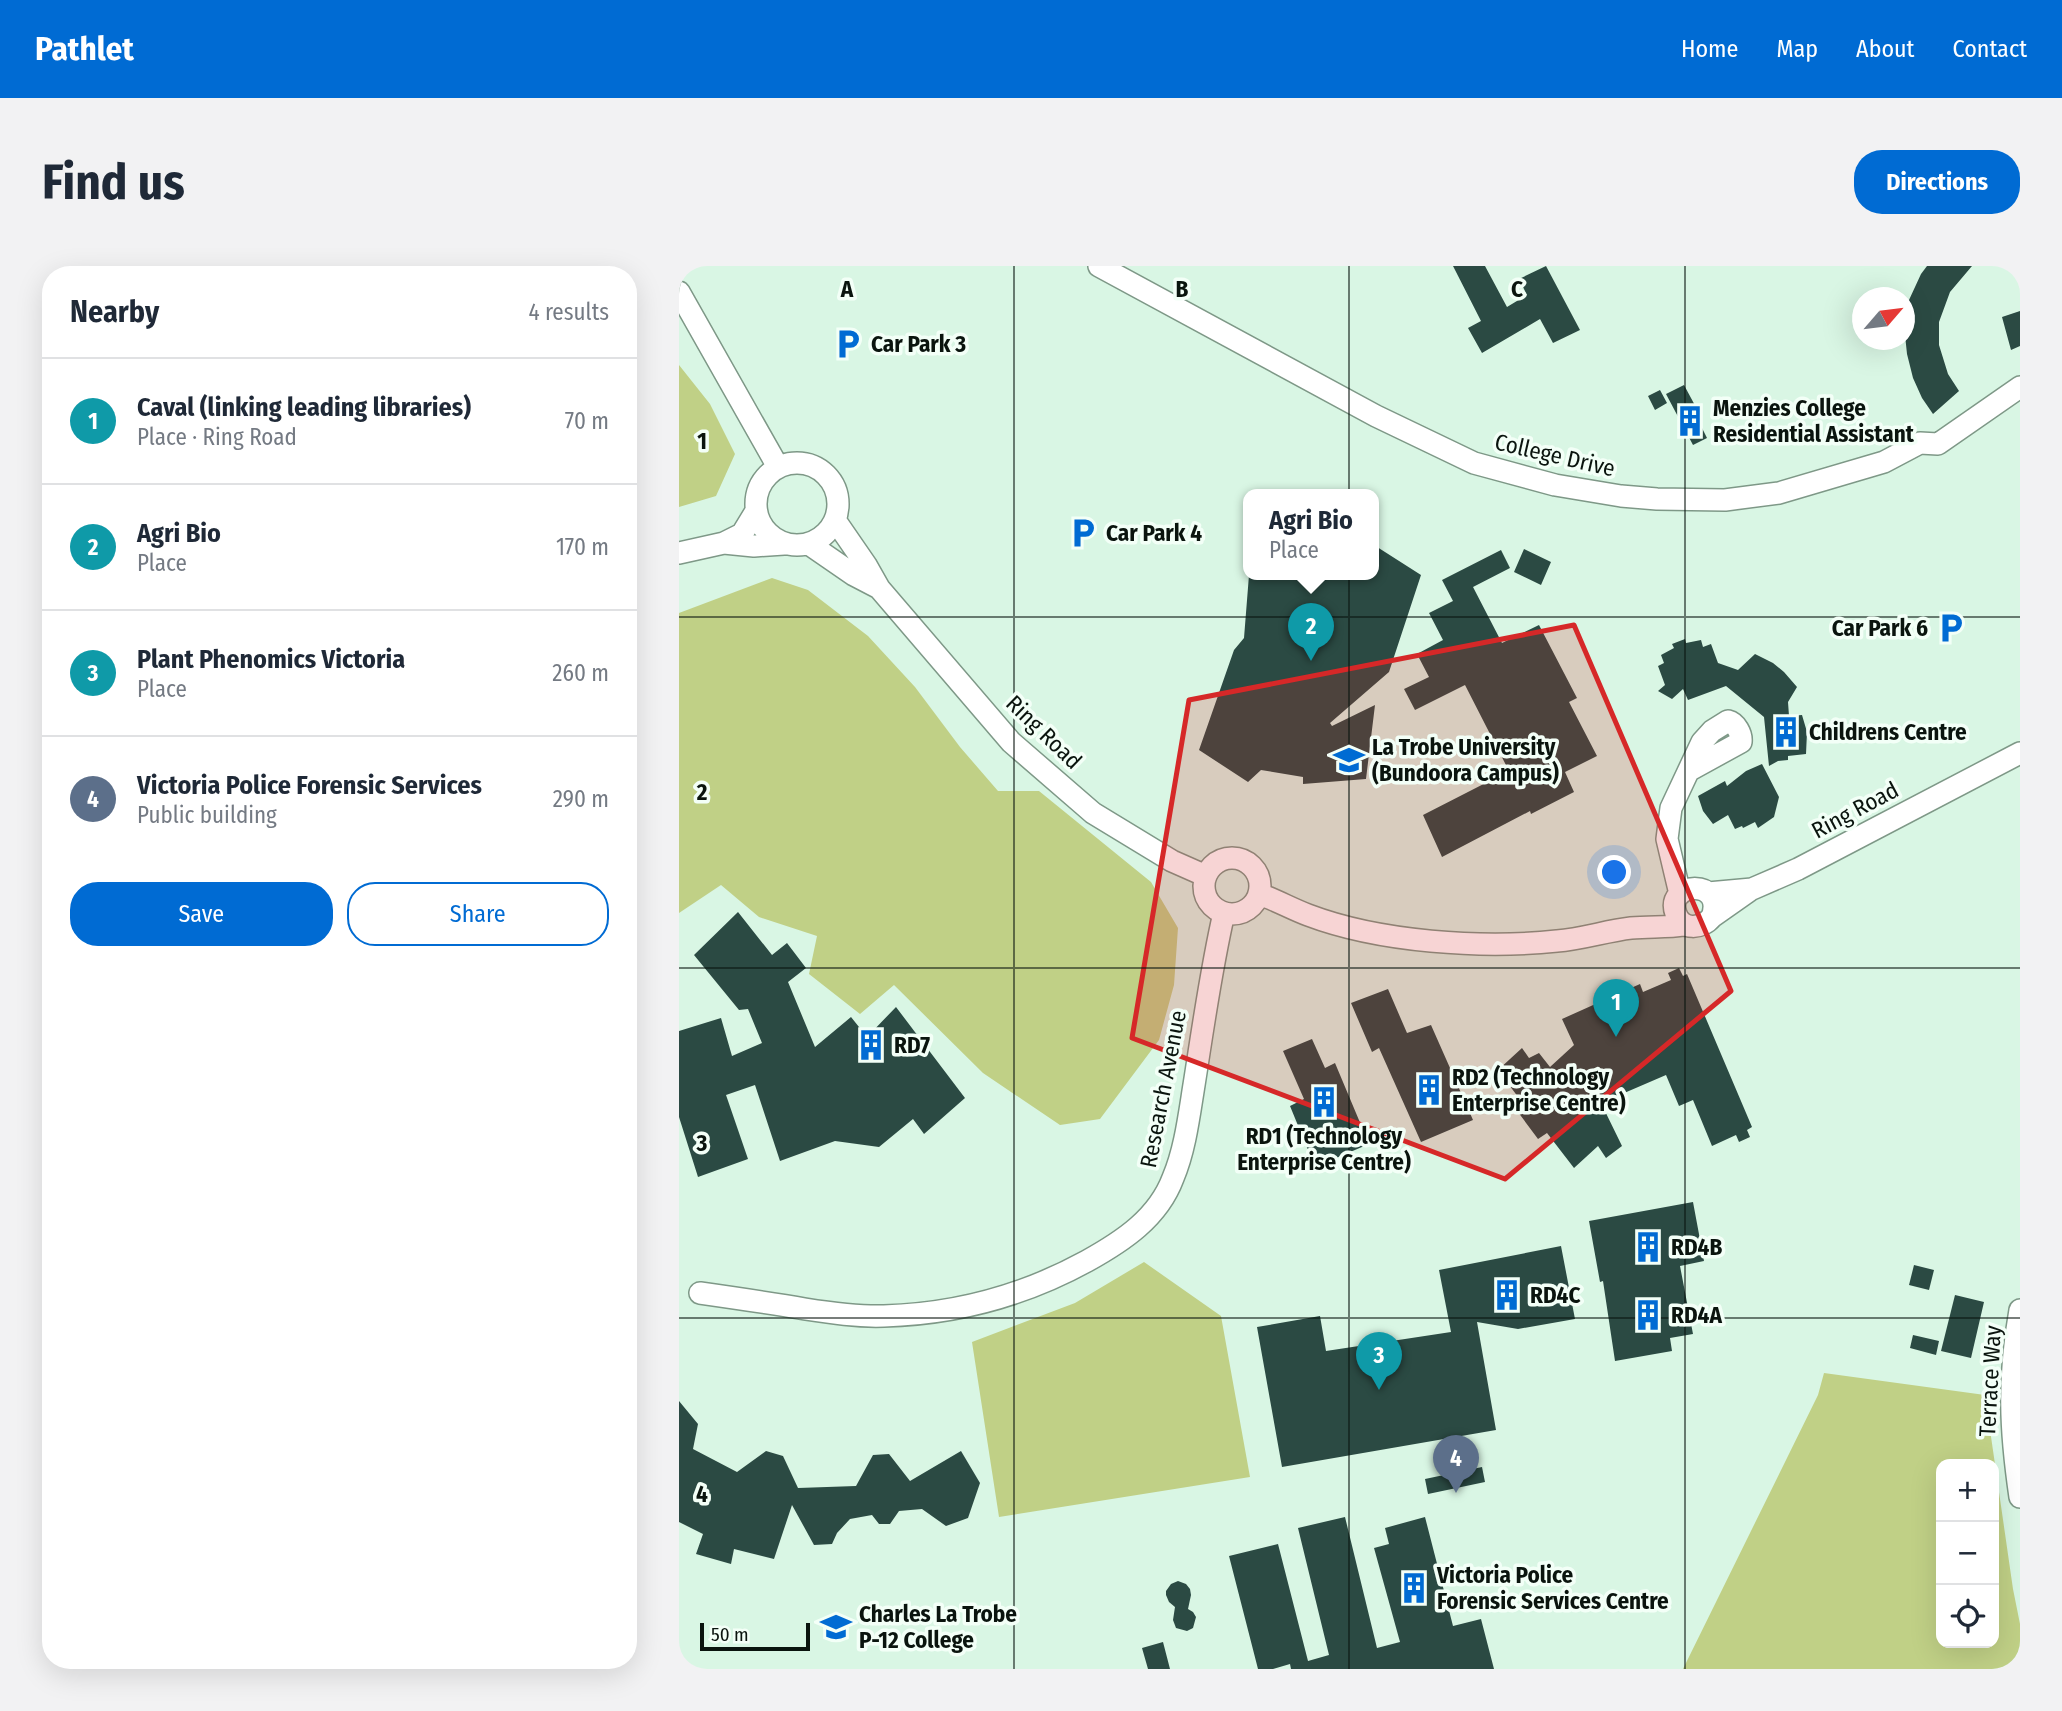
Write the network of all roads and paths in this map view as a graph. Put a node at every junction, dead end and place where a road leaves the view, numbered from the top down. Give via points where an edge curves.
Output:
1 (1099, 266) edge
2 (679, 292) edge
3 (2020, 387) edge
4 (778, 467) junction
5 (756, 511) junction
6 (835, 520) junction
7 (724, 542) junction
8 (784, 544) junction
9 (809, 544) junction
10 (679, 553) edge
11 (879, 588) junction
12 (2020, 753) edge
13 (1689, 771) dead end
14 (1206, 876) junction
15 (1752, 889) junction
16 (1259, 894) junction
17 (1691, 894) junction
18 (1224, 913) junction
19 (1712, 917) junction
20 (1684, 925) junction
21 (1631, 928) junction
22 (700, 1293) dead end
23 (2020, 1310) edge
24 (2020, 1497) edge

1 - 3 street, College Drive via 1376,416 1474,463 1555,485 1621,496 1725,500 1779,493 1884,462 1920,443 1938,444
2 - 4 street
4 - 5 street via 765,478 757,494
4 - 6 street via 802,463 823,472 836,490
5 - 7 street via 745,530
5 - 8 street via 766,531
6 - 9 street via 829,531
6 - 11 street, Ring Road
7 - 8 street
7 - 10 street
8 - 9 street
9 - 11 street, Ring Road
11 - 14 street, Ring Road via 1011,742 1093,813
12 - 15 street, Ring Road
13 - 17 street via 1671,808 1667,830 1670,850
14 - 16 street via 1224,858 1241,859 1255,869
14 - 18 street via 1205,894
15 - 17 street, Ring Road
15 - 19 street
16 - 18 street via 1249,908
16 - 21 street, Ring Road via 1342,926 1434,941 1556,942
17 - 19 street via 1714,904
17 - 20 street via 1675,910
17 - 21 street, Ring Road
18 - 22 street, Research Avenue via 1189,1115 1173,1178 1146,1222 1125,1238 1037,1286 932,1312 846,1315
19 - 20 street via 1697,927
20 - 21 street, Ring Road
23 - 24 street, Terrace Way via 2011,1417

